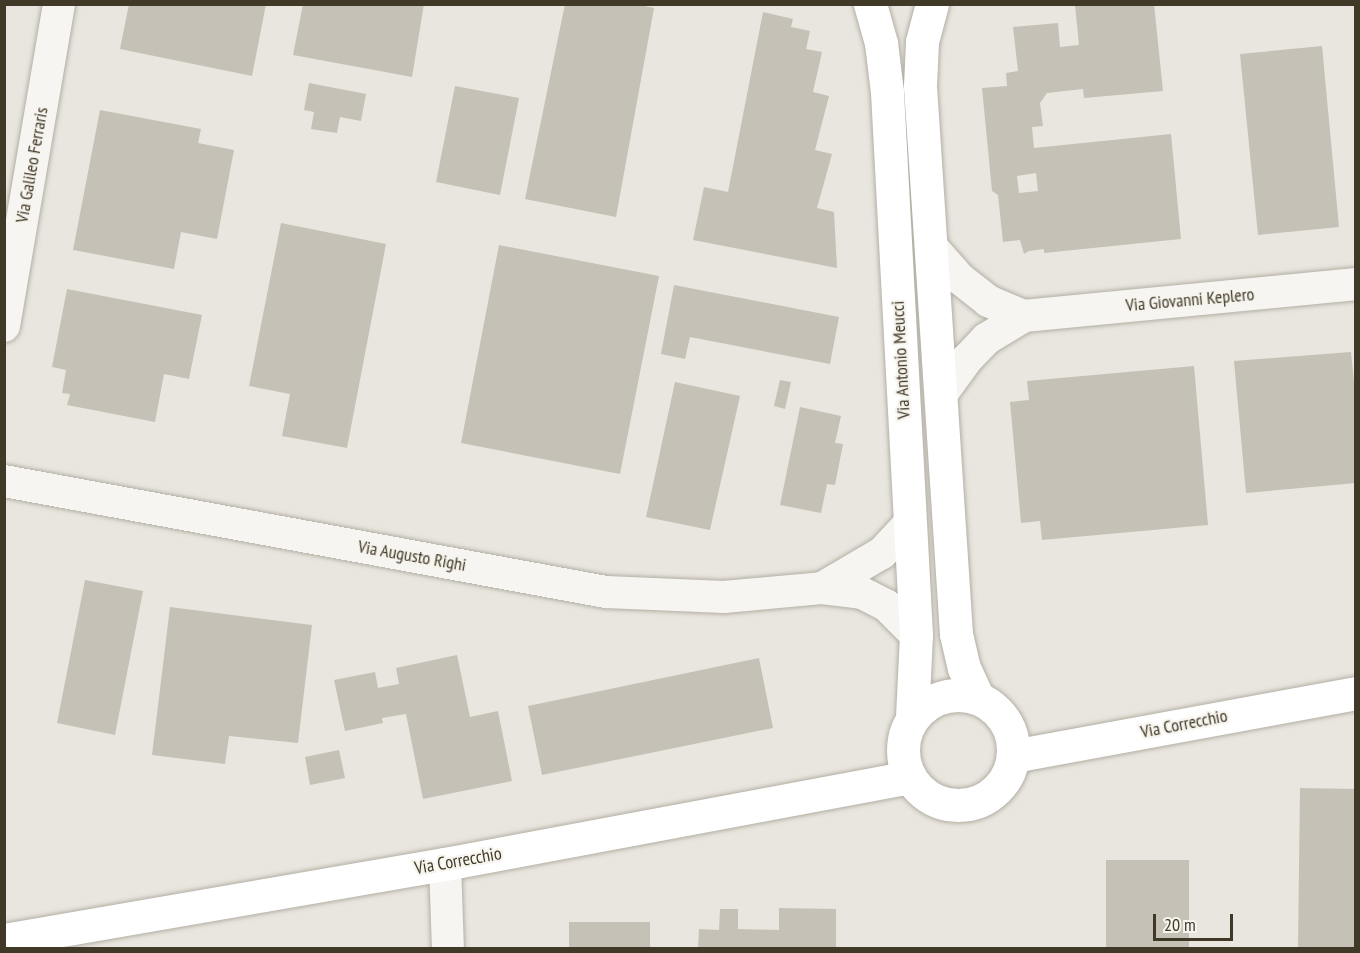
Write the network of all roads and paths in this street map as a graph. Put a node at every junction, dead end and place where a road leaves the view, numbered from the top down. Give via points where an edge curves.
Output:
1 (59, 4) edge
2 (870, 4) edge
3 (932, 4) edge
4 (931, 246) junction
5 (1356, 284) edge
6 (1024, 316) junction
7 (4, 326) edge
8 (940, 395) junction
9 (4, 481) edge
10 (910, 523) junction
11 (822, 588) junction
12 (916, 635) junction
13 (1356, 693) edge
14 (978, 698) junction
15 (912, 718) junction
16 (1013, 756) junction
17 (910, 777) junction
18 (445, 864) junction
19 (4, 940) edge
20 (448, 948) edge

1 - 7 street, Via Galileo Ferraris
2 - 10 street, Via Antonio Meucci via 881,43 887,92
3 - 4 street, Via Antonio Meucci via 922,42 920,86
4 - 6 street, Via Giovanni Keplero via 959,278 988,301
4 - 8 street, Via Antonio Meucci
5 - 6 street, Via Giovanni Keplero
6 - 8 street, Via Giovanni Keplero via 986,339
8 - 14 street, Via Antonio Meucci via 956,634 964,668
9 - 11 street, Via Augusto Righi via 606,592 724,597
10 - 11 street, Via Augusto Righi via 882,553
10 - 12 street, Via Antonio Meucci
11 - 12 street, Via Augusto Righi via 862,592 886,606
12 - 15 street, Via Antonio Meucci
13 - 16 street, Via Correcchio
14 - 15 street via 960,694 942,697 925,705
14 - 16 street via 994,707 1006,721 1013,738
15 - 17 street via 902,747
16 - 17 street via 1007,776 995,791 978,802 940,802 922,792
17 - 18 street, Via Correcchio
18 - 19 street, Via Correcchio
18 - 20 street

